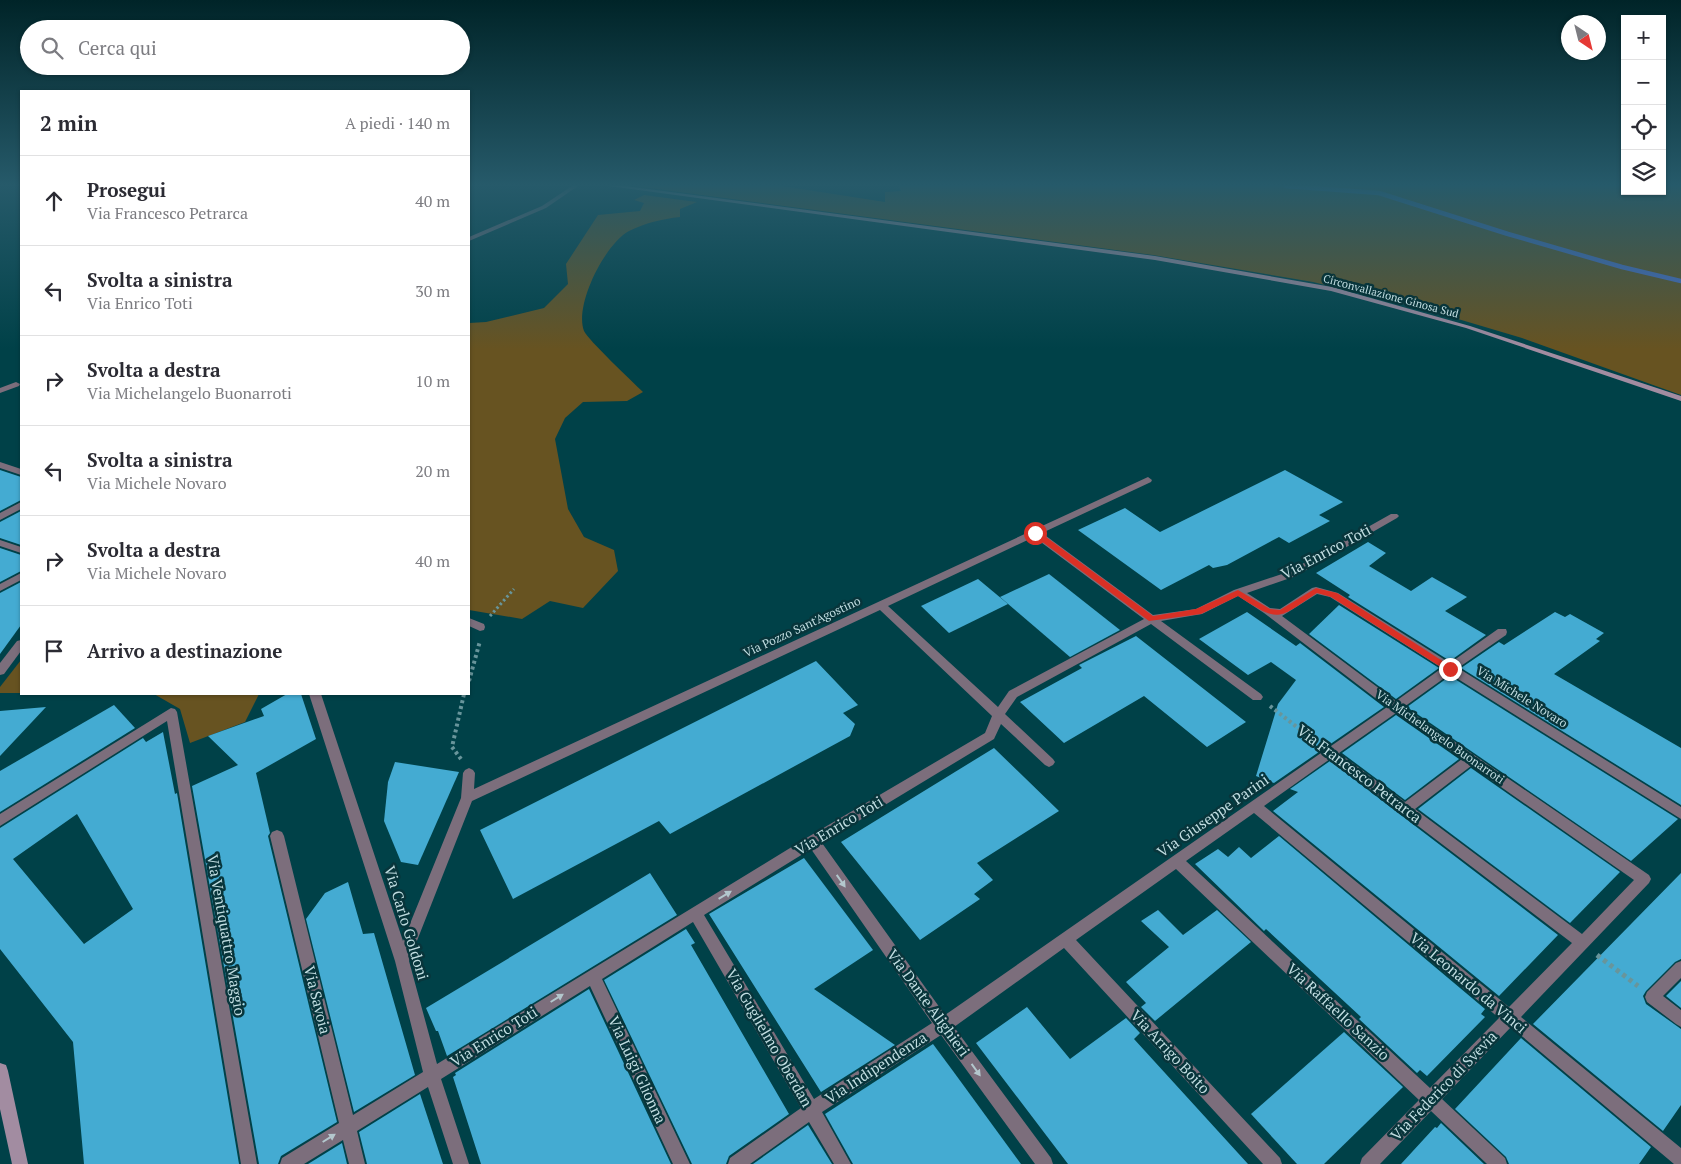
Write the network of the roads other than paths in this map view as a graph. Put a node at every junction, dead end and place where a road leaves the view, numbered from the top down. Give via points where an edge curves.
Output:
1 (1021, 240) edge
2 (16, 384) dead end
3 (0, 391) edge
4 (1681, 399) edge
5 (0, 465) edge
6 (20, 472) edge
7 (1148, 480) dead end
8 (20, 506) edge
9 (1394, 516) dead end
10 (0, 517) edge
11 (1035, 533) junction
12 (0, 543) edge
13 (20, 550) edge
14 (20, 577) edge
15 (0, 588) edge
16 (1238, 592) junction
17 (881, 605) junction
18 (1268, 611) junction
19 (1152, 619) junction
20 (470, 622) edge
21 (480, 627) dead end
22 (1502, 632) dead end
23 (20, 645) edge
24 (1450, 669) junction
25 (0, 671) edge
26 (315, 695) edge
27 (1257, 697) road end
28 (1396, 707) junction
29 (999, 714) junction
30 (1331, 753) junction
31 (1471, 759) junction
32 (1049, 762) dead end
33 (469, 773) road end
34 (466, 798) junction
35 (1255, 806) junction
36 (1405, 809) junction
37 (1681, 814) edge
38 (0, 820) edge
39 (277, 836) dead end
40 (813, 841) junction
41 (1177, 860) junction
42 (1644, 879) joint
43 (695, 913) junction
44 (1065, 940) junction
45 (1583, 943) junction
46 (402, 961) junction
47 (1681, 968) edge
48 (593, 976) junction
49 (1510, 1018) junction
50 (1681, 1019) edge
51 (943, 1025) junction
52 (0, 1071) edge
53 (432, 1075) junction
54 (1430, 1099) junction
55 (812, 1110) junction
56 (348, 1127) junction
57 (1681, 1160) edge
58 (20, 1164) edge
59 (249, 1164) edge
60 (288, 1164) edge
61 (357, 1164) edge
62 (461, 1164) edge
63 (682, 1164) edge
64 (736, 1164) edge
65 (843, 1164) edge
66 (1045, 1164) edge
67 (1274, 1164) edge
68 (1368, 1164) edge
69 (1499, 1164) edge
70 (1678, 1164) edge

1 - 4 main road, Circonvallazione Ginosa Sud via 1155,258 1332,289 1468,327
2 - 3 street
5 - 6 street
7 - 11 street, Via Pozzo Sant'Agostino
8 - 10 street
9 - 16 street, Via Enrico Toti via 1292,574
11 - 17 street, Via Pozzo Sant'Agostino
11 - 19 street
12 - 13 street
14 - 15 street
16 - 18 street, Via Michelangelo Buonarroti
16 - 19 street, Via Enrico Toti via 1198,612
17 - 29 street
17 - 34 street, Via Pozzo Sant'Agostino
18 - 24 street, Via Michele Novaro via 1282,612 1316,590 1334,595
18 - 28 street, Via Michelangelo Buonarroti
19 - 27 street
19 - 29 street, Via Enrico Toti via 1013,694
20 - 21 street
22 - 24 street, Via Giuseppe Parini
23 - 25 street
24 - 28 street, Via Giuseppe Parini
24 - 37 street, Via Michele Novaro
26 - 46 street, Via Carlo Goldoni
28 - 30 street, Via Giuseppe Parini
28 - 31 street, Via Michelangelo Buonarroti
29 - 32 street
29 - 40 street, Via Enrico Toti via 990,736
30 - 35 street, Via Giuseppe Parini
30 - 36 street, Via Francesco Petrarca
31 - 36 street
31 - 42 street, Via Michelangelo Buonarroti
33 - 34 street
34 - 46 street
35 - 41 street, Via Giuseppe Parini
35 - 49 street, Via Leonardo da Vinci
36 - 45 street, Via Francesco Petrarca
38 - 59 street, Via Ventiquattro Maggio via 170,712
39 - 56 street, Via Savoia
43 -> 40 street, Via Enrico Toti
40 -> 51 street, Via Dante Alighieri
41 - 44 street, Via Giuseppe Parini
41 - 54 street, Via Raffaello Sanzio
42 - 45 street, Via Federico di Svevia
43 - 48 street, Via Enrico Toti
43 - 55 street, Via Guglielmo Oberdan
44 - 51 street, Via Giuseppe Parini
44 - 67 street, Via Arrigo Boito
45 - 49 street, Via Federico di Svevia
46 - 53 street, Via Carlo Goldoni
47 - 50 street via 1652,997
53 -> 48 street, Via Enrico Toti
48 - 63 street, Via Luigi Glionna
49 - 54 street, Via Federico di Svevia
49 - 57 street, Via Leonardo da Vinci
51 - 55 street, Via Indipendenza
51 -> 66 street, Via Dante Alighieri
52 - 58 main road
53 - 56 street, Via Enrico Toti
53 - 62 street, Via Carlo Goldoni
54 - 68 street, Via Federico di Svevia
54 - 69 street, Via Raffaello Sanzio
55 - 64 street, Via Indipendenza
55 - 65 street, Via Guglielmo Oberdan
60 -> 56 street, Via Enrico Toti
56 - 61 street, Via Savoia
57 - 70 street

